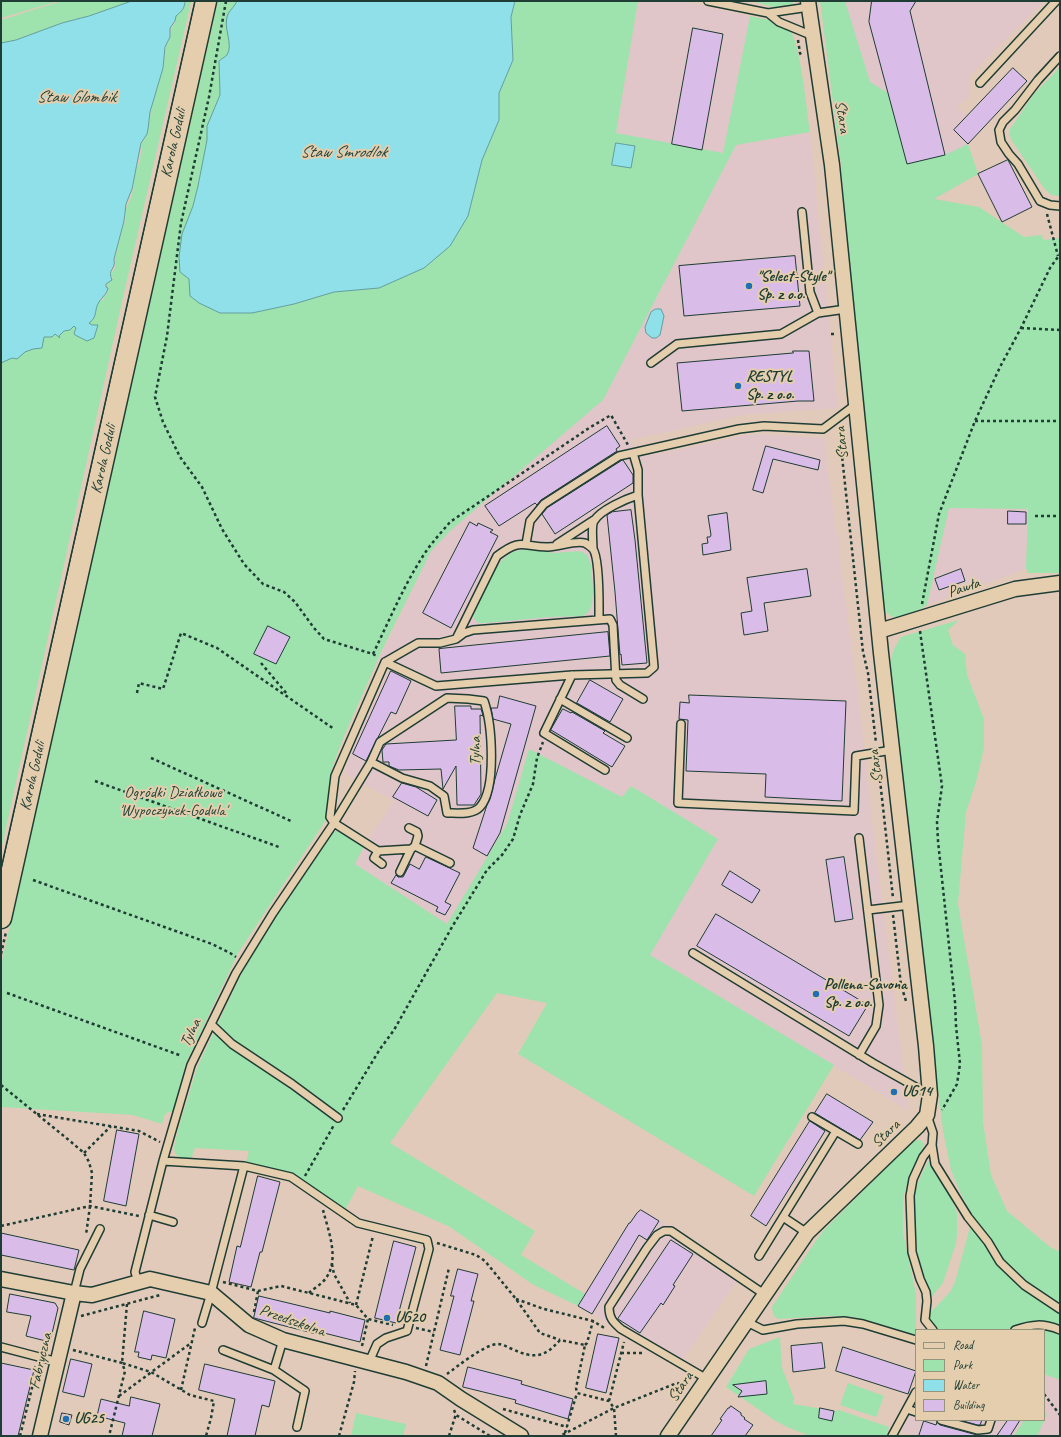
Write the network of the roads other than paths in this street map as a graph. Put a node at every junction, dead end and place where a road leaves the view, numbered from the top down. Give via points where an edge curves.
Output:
1 (206, 1) edge
2 (708, 1) edge
3 (1056, 1) edge
4 (809, 4) edge
5 (768, 13) junction
6 (813, 36) junction
7 (1060, 56) edge
8 (980, 83) dead end
9 (1060, 206) edge
10 (802, 212) dead end
11 (846, 309) junction
12 (818, 313) junction
13 (651, 363) dead end
14 (855, 405) junction
15 (633, 453) junction
16 (638, 496) junction
17 (594, 520) junction
18 (526, 544) junction
19 (553, 546) junction
20 (593, 549) junction
21 (1060, 583) edge
22 (599, 619) junction
23 (879, 631) junction
24 (456, 639) junction
25 (385, 662) junction
26 (615, 674) junction
27 (572, 675) junction
28 (643, 699) dead end
29 (560, 700) junction
30 (681, 724) dead end
31 (627, 738) dead end
32 (892, 750) junction
33 (371, 762) junction
34 (605, 770) dead end
35 (334, 823) junction
36 (409, 828) dead end
37 (859, 838) dead end
38 (413, 848) junction
39 (378, 851) junction
40 (450, 863) dead end
41 (382, 864) dead end
42 (400, 872) dead end
43 (910, 905) junction
44 (868, 910) junction
45 (1, 918) edge
46 (694, 953) dead end
47 (211, 1024) junction
48 (859, 1055) junction
49 (930, 1095) junction
50 (927, 1115) junction
51 (812, 1117) dead end
52 (338, 1118) road end
53 (836, 1131) junction
54 (858, 1144) dead end
55 (932, 1145) junction
56 (163, 1161) junction
57 (244, 1166) junction
58 (146, 1216) junction
59 (783, 1217) junction
60 (173, 1222) dead end
61 (100, 1229) dead end
62 (807, 1233) junction
63 (759, 1256) dead end
64 (1, 1279) edge
65 (138, 1282) junction
66 (213, 1287) junction
67 (74, 1293) junction
68 (764, 1294) junction
69 (1060, 1309) edge
70 (747, 1322) junction
71 (202, 1323) road end
72 (932, 1329) edge
73 (1018, 1329) edge
74 (1060, 1330) edge
75 (283, 1340) junction
76 (915, 1340) edge
77 (1, 1347) edge
78 (223, 1350) dead end
79 (59, 1355) junction
80 (369, 1362) junction
81 (274, 1370) junction
82 (707, 1379) junction
83 (915, 1394) edge
84 (907, 1409) junction
85 (915, 1412) edge
86 (945, 1421) edge
87 (991, 1421) edge
88 (297, 1426) dead end
89 (40, 1436) edge
90 (521, 1436) edge
91 (668, 1436) edge
92 (892, 1436) edge

1 - 45 main road, Karola Goduli
2 - 5 lane
3 - 8 lane
4 - 5 lane
4 - 6 street, Stara
5 - 6 lane via 779,22
6 - 11 street, Stara via 832,165
7 - 9 lane via 1003,122 999,130 1000,142 1018,164 1040,201
10 - 12 lane via 810,292
11 - 12 lane
11 - 14 street, Stara
12 - 13 lane via 781,334 677,344
14 - 15 lane via 823,430 764,426 739,429
14 - 23 street, Stara
15 - 16 lane via 638,470
15 - 18 lane via 619,456 544,504 530,521
16 - 17 lane via 608,509
16 - 26 lane via 654,667 647,673
17 - 19 lane
17 - 20 lane
18 - 19 lane
18 - 24 lane via 516,544 497,556
19 - 20 lane via 585,543
20 - 22 lane
21 - 23 street, Pawła via 1015,589
22 - 24 lane via 473,630
22 - 26 lane via 610,619 613,624
23 - 32 street, Stara
24 - 25 lane via 440,643 418,643
25 - 27 lane via 436,686
25 - 35 lane via 335,776 330,817
26 - 27 lane
26 - 28 lane via 620,685
27 - 29 lane
29 - 31 lane
29 - 34 lane via 544,734
30 - 32 lane via 678,803 854,811 856,756
32 - 43 street, Stara
33 - 33 lane, Tylna via 402,778 430,786 444,796 447,813 469,812 480,808 487,794 492,758 484,701 447,698 380,742
33 - 35 lane, Tylna
35 - 39 lane
35 - 47 lane, Tylna via 242,962
36 - 38 lane via 417,832 418,836
37 - 44 lane
38 - 39 lane
38 - 40 lane
38 - 42 lane
39 - 41 lane via 374,858
43 - 44 lane
43 - 49 street, Stara
44 - 48 lane via 879,1005 876,1026
46 - 48 lane
47 - 52 lane via 232,1044
47 - 56 lane, Tylna via 191,1065
48 - 49 lane
49 - 50 street, Stara
50 - 55 lane via 933,1133
50 - 62 street, Stara
51 - 53 lane
53 - 54 lane
53 - 59 lane
55 - 69 lane via 935,1164 1000,1262 1024,1285
55 - 72 lane via 913,1179 910,1202 912,1252 926,1292 925,1320
56 - 57 lane
56 - 58 lane, Tylna
57 - 66 lane
57 - 80 lane via 291,1177 358,1222 427,1240 429,1249 407,1331 377,1344
58 - 60 lane
58 - 65 lane, Tylna via 135,1272
59 - 62 lane
59 - 63 lane
61 - 67 lane via 80,1269
62 - 68 street, Stara
64 - 67 street, Przedszkolna
65 - 66 street, Przedszkolna via 150,1279
65 - 67 street, Przedszkolna via 92,1295
66 - 71 lane
66 - 75 street, Przedszkolna via 248,1325
67 - 79 street, Fabryczna
68 - 70 street, Stara
68 - 82 lane via 671,1232 664,1231 647,1248 609,1307 612,1321 621,1329
70 - 76 lane via 763,1330 797,1324 863,1324
70 - 82 street, Stara
73 - 74 lane via 1035,1324 1049,1325
75 - 80 street, Przedszkolna
75 - 81 lane
77 - 79 lane
78 - 81 lane
79 - 89 street, Fabryczna
80 - 90 street, Przedszkolna via 438,1383
81 - 88 lane via 306,1391
82 - 91 street, Stara
83 - 84 lane
84 - 85 lane
84 - 92 lane
86 - 87 lane via 978,1430 988,1429

